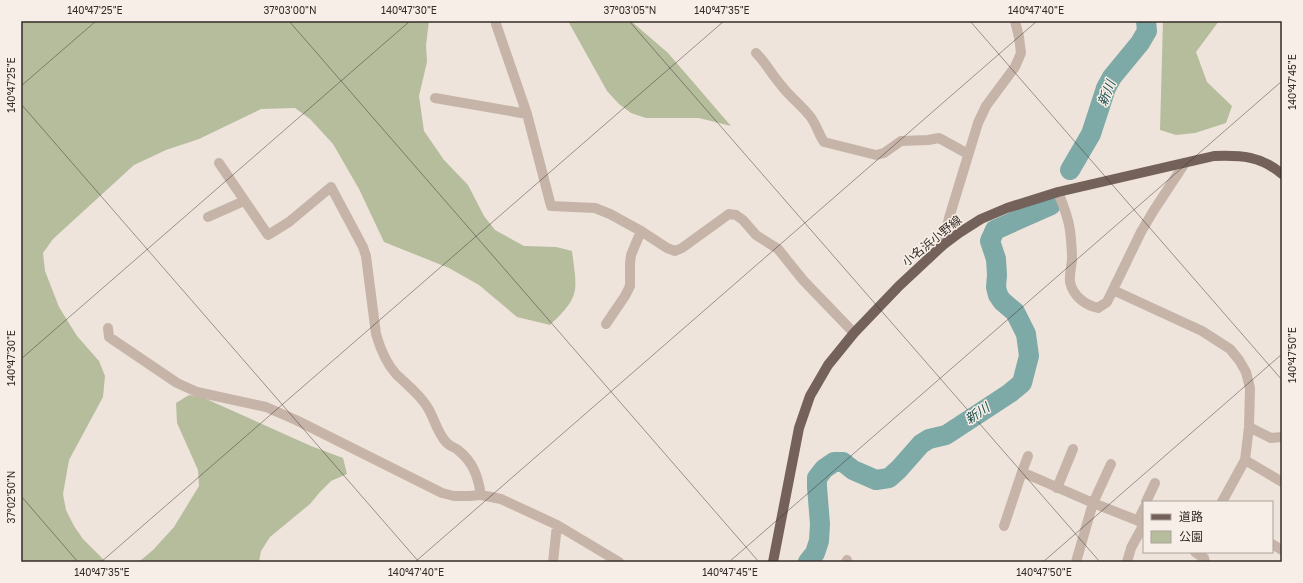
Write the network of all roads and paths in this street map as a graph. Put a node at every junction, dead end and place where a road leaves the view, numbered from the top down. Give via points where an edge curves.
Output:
1 (1014, 21) edge
2 (496, 24) dead end
3 (756, 53) dead end
4 (436, 98) dead end
5 (527, 114) junction
6 (968, 154) junction
7 (219, 162) dead end
8 (1185, 163) junction
9 (1282, 174) edge
10 (1058, 192) junction
11 (244, 201) junction
12 (208, 217) dead end
13 (640, 231) junction
14 (943, 245) junction
15 (1113, 290) junction
16 (606, 324) dead end
17 (108, 328) dead end
18 (854, 333) junction
19 (1249, 427) junction
20 (1282, 437) edge
21 (1073, 449) dead end
22 (1028, 456) dead end
23 (1245, 460) junction
24 (1110, 464) dead end
25 (1022, 472) junction
26 (1282, 482) edge
27 (1155, 483) dead end
28 (1057, 488) junction
29 (481, 495) junction
30 (1146, 501) edge
31 (1223, 501) edge
32 (1093, 503) junction
33 (1142, 522) edge
34 (557, 525) junction
35 (1004, 526) dead end
36 (1273, 545) edge
37 (1282, 550) edge
38 (1196, 553) edge
39 (553, 562) edge
40 (619, 562) edge
41 (773, 562) edge
42 (1076, 562) edge
43 (1126, 562) edge
44 (1205, 562) edge

1 - 6 street via 1021,53 1015,67 986,106
2 - 5 street
3 - 6 street via 779,83 809,114 824,142 876,155 884,153 901,141 939,138
4 - 5 street
5 - 13 street via 551,206 594,208
6 - 14 street
7 - 11 street
8 - 9 main road, 小名浜小野線 via 1214,156 1238,155 1258,160
8 - 10 main road, 小名浜小野線
8 - 15 street via 1154,210
10 - 14 main road, 小名浜小野線 via 981,219
10 - 15 street via 1070,229 1070,282 1074,292 1087,305 1098,308 1107,302
11 - 12 street
11 - 29 street via 268,235 289,222 331,187 366,256 376,334 388,364 426,405 447,444 466,456 474,467
13 - 16 street via 631,255 630,286
13 - 18 street via 675,251 729,214 736,215 756,235 778,249 803,280
14 - 18 main road, 小名浜小野線
15 - 19 street via 1202,331 1230,349 1246,372 1250,388
17 - 29 street via 109,337 176,383 197,392 266,407 442,493 454,496
18 - 41 main road, 小名浜小野線 via 828,365 810,396 799,428
19 - 20 street via 1271,438
19 - 23 street
21 - 28 street
22 - 25 street
23 - 26 street
23 - 31 street
24 - 32 street
25 - 28 street
25 - 35 street
27 - 30 street
28 - 32 street
29 - 34 street via 502,499
32 - 33 street
32 - 42 street
33 - 43 street
34 - 39 street
34 - 40 street
36 - 37 street
38 - 44 street via 1204,558

